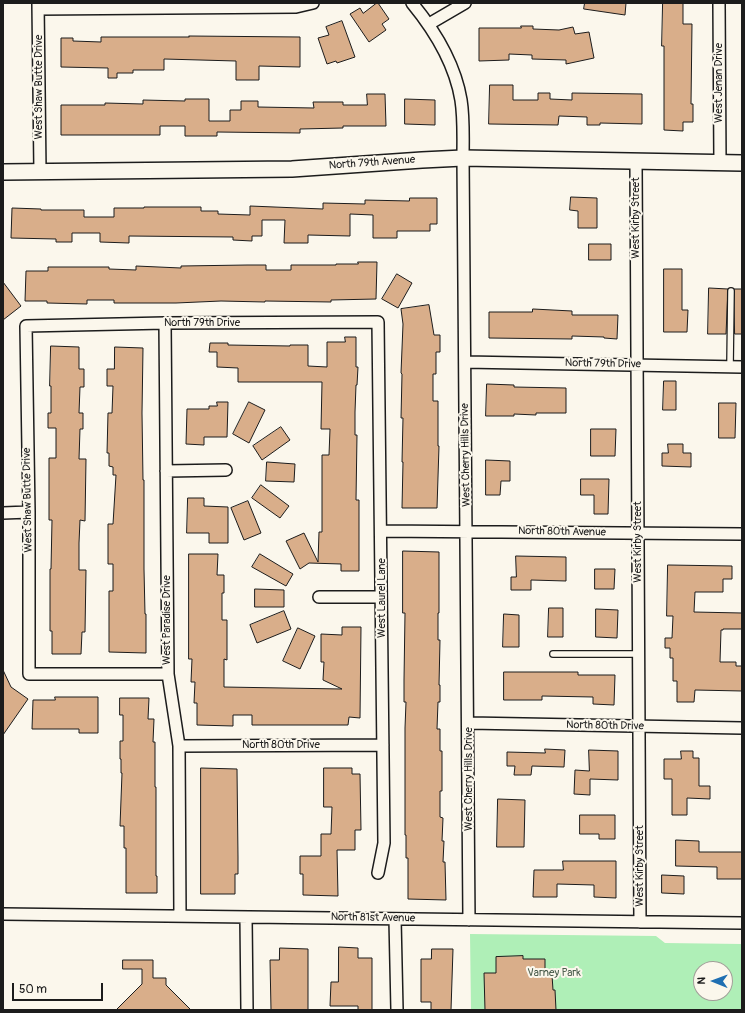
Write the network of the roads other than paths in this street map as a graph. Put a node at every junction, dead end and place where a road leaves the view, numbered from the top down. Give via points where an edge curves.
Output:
1 (313, 3) edge
2 (412, 3) edge
3 (465, 3) edge
4 (719, 3) edge
5 (38, 6) edge
6 (190, 6) edge
7 (429, 24) junction
8 (463, 158) junction
9 (636, 162) junction
10 (720, 162) junction
11 (742, 163) edge
12 (3, 172) edge
13 (40, 172) junction
14 (731, 292) dead end
15 (378, 322) joint
16 (165, 323) junction
17 (26, 326) joint
18 (465, 362) junction
19 (637, 365) junction
20 (730, 366) junction
21 (742, 366) edge
22 (166, 470) junction
23 (226, 470) dead end
24 (29, 512) junction
25 (3, 513) edge
26 (382, 531) junction
27 (466, 531) junction
28 (638, 533) junction
29 (742, 534) edge
30 (319, 597) dead end
31 (381, 597) junction
32 (553, 654) dead end
33 (639, 654) junction
34 (168, 674) junction
35 (469, 723) junction
36 (640, 726) junction
37 (742, 728) edge
38 (383, 745) junction
39 (179, 746) junction
40 (378, 873) dead end
41 (3, 914) edge
42 (180, 916) junction
43 (246, 917) junction
44 (395, 919) junction
45 (469, 920) junction
46 (640, 922) junction
47 (742, 923) edge
48 (247, 1010) edge
49 (397, 1010) edge

1 - 6 street via 296,8
2 - 7 street, West Cherry Hills Drive
3 - 7 street
4 - 10 street, West Jenan Drive
5 - 6 street
5 - 13 street, West Shaw Butte Drive
7 - 8 street, West Cherry Hills Drive via 449,61 458,88 461,100
8 - 9 street, North 79th Avenue
8 - 13 street, North 79th Avenue via 292,169
8 - 18 street, West Cherry Hills Drive
9 - 10 street, North 79th Avenue
9 - 19 street, West Kirby Street
10 - 11 street, North 79th Avenue
12 - 13 street, North 79th Avenue
14 - 20 lane
15 - 16 street, North 79th Drive
15 - 26 street, West Laurel Lane
16 - 17 street, North 79th Drive
16 - 22 street, West Paradise Drive
17 - 24 street, West Shaw Butte Drive
18 - 19 street, North 79th Drive
18 - 27 street, West Cherry Hills Drive
19 - 20 street, North 79th Drive
19 - 28 street, West Kirby Street
20 - 21 street, North 79th Drive
22 - 23 street
22 - 34 street, West Paradise Drive
24 - 25 street
24 - 34 street, West Shaw Butte Drive via 29,674
26 - 27 street, North 80th Avenue
26 - 31 street, West Laurel Lane
27 - 28 street, North 80th Avenue
27 - 35 street, West Cherry Hills Drive
28 - 29 street, North 80th Avenue
28 - 33 street, West Kirby Street
30 - 31 street
31 - 38 street, West Laurel Lane
32 - 33 lane
33 - 36 street, West Kirby Street
34 - 39 street, West Paradise Drive
35 - 36 street, North 80th Drive
35 - 45 street, West Cherry Hills Drive
36 - 37 street, North 80th Drive
36 - 46 street, West Kirby Street
38 - 39 street, North 80th Drive
38 - 40 street, West Laurel Lane via 384,843
39 - 42 street, West Paradise Drive
41 - 42 street, North 81st Avenue
42 - 43 street, North 81st Avenue
43 - 44 street, North 81st Avenue
43 - 48 street
44 - 45 street, North 81st Avenue
44 - 49 street
45 - 46 street, North 81st Avenue
46 - 47 street, North 81st Avenue

